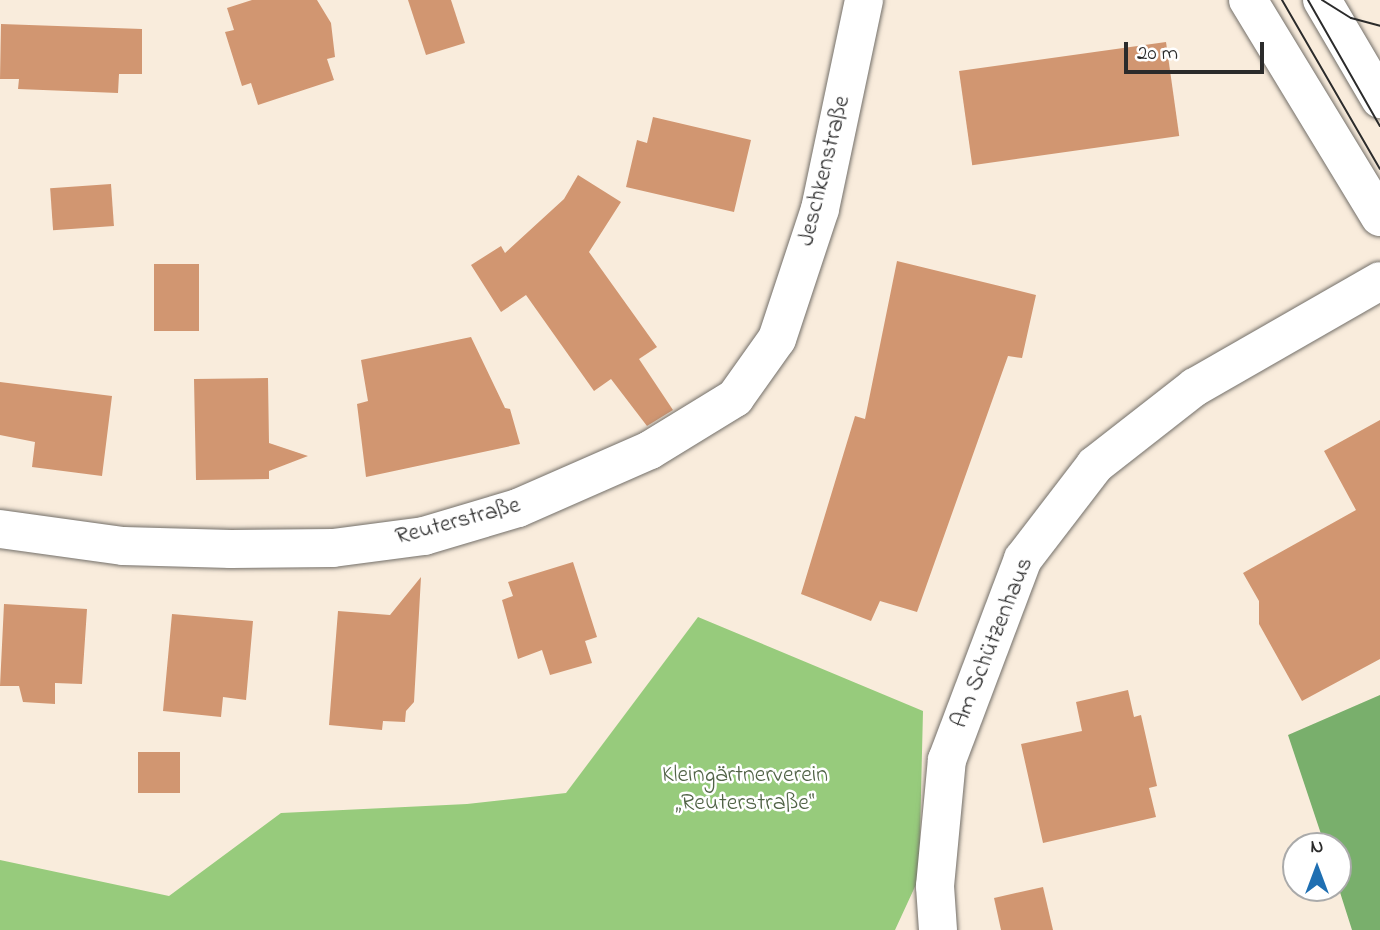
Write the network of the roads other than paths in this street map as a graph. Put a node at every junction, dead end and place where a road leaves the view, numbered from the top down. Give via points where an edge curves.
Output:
1 (864, 0) edge
2 (1248, 0) edge
3 (1322, 0) edge
4 (1380, 99) edge
5 (1380, 216) edge
6 (1380, 281) edge
7 (778, 339) joint
8 (0, 529) edge
9 (938, 930) edge

1 - 7 street, Jeschkenstraße via 820,209
2 - 5 street
3 - 4 street
6 - 9 street, Am Schützenhaus via 1185,395 1095,465 1023,559 947,760 935,886
7 - 8 street, Reuterstraße via 735,398 650,450 518,508 424,536 333,548 217,548 123,546

